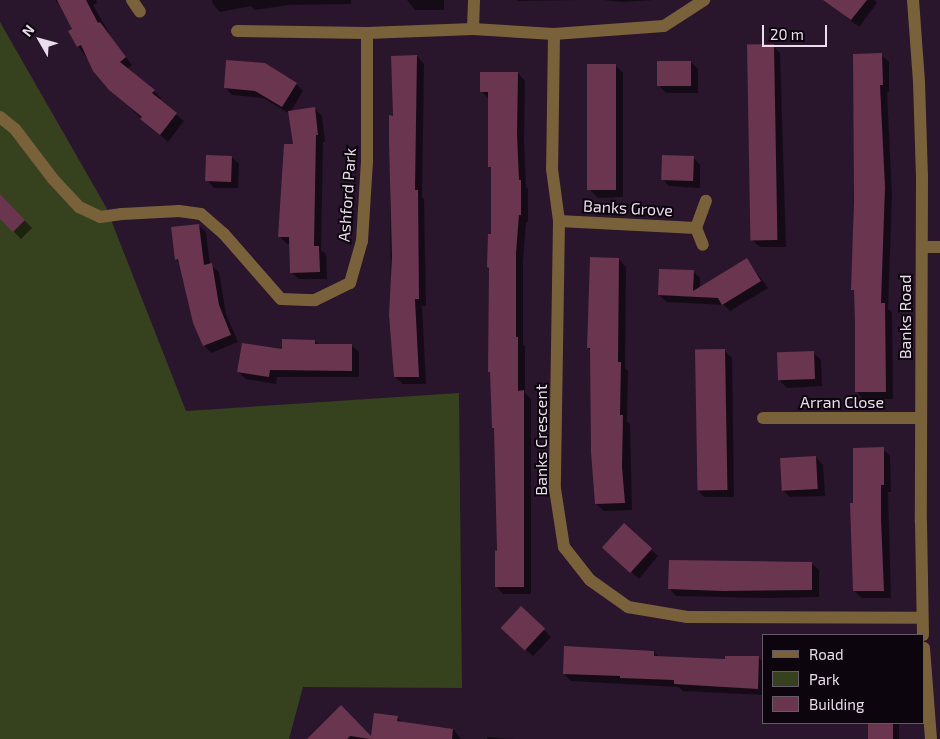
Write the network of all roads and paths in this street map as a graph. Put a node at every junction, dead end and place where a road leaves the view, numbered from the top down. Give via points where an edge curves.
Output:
1 (132, 0) edge
2 (474, 0) edge
3 (704, 0) edge
4 (913, 0) edge
5 (140, 12) dead end
6 (473, 28) junction
7 (237, 31) dead end
8 (367, 33) junction
9 (554, 34) junction
10 (0, 117) edge
11 (706, 201) dead end
12 (559, 221) junction
13 (696, 228) junction
14 (703, 245) dead end
15 (922, 247) junction
16 (940, 247) edge
17 (763, 418) dead end
18 (921, 418) junction
19 (921, 618) junction
20 (923, 634) edge
21 (925, 661) edge
22 (931, 739) edge

1 - 5 street
2 - 6 street
3 - 9 street via 664,26
4 - 15 street, Banks Road via 919,82
6 - 8 street
6 - 9 street
7 - 8 street
8 - 10 street, Ashford Park via 367,161 362,241 350,284 315,300 281,299 224,234 201,214 179,211 100,217 79,206 15,130
9 - 12 street, Banks Crescent via 552,169
11 - 13 street
12 - 13 street, Banks Grove
12 - 19 street, Banks Crescent via 555,489 564,547 590,580 628,607 687,617
13 - 14 street
15 - 16 street
15 - 18 street, Banks Road
17 - 18 street, Arran Close
18 - 19 street, Banks Road
19 - 20 street, Banks Road
21 - 22 street

